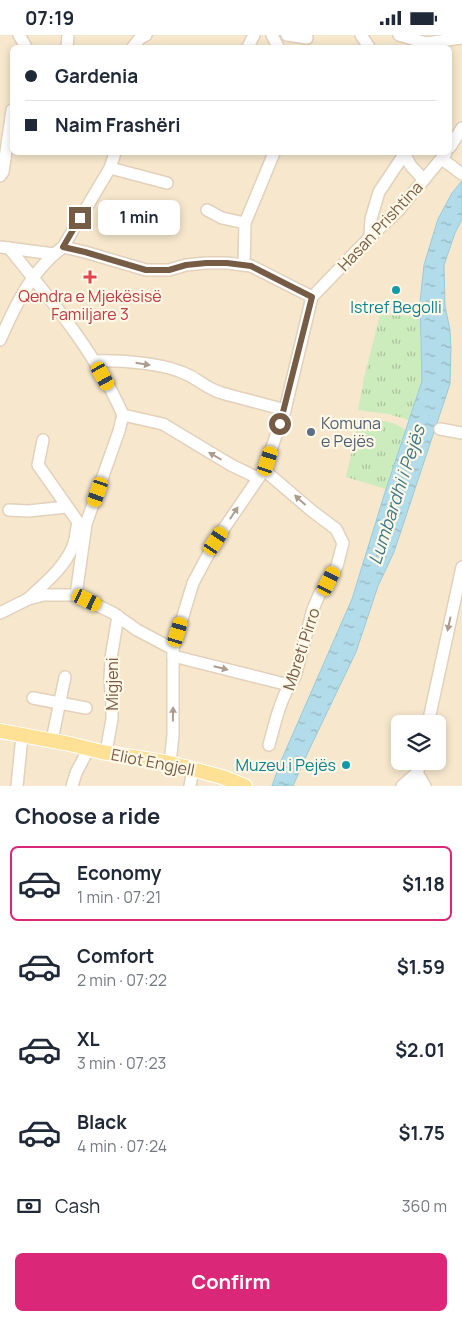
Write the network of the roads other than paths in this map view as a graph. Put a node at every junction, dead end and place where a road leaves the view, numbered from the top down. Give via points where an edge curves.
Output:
1 (146, 35) edge
2 (287, 35) edge
3 (399, 35) edge
4 (462, 38) edge
5 (307, 40) edge
6 (135, 45) edge
7 (10, 124) edge
8 (462, 127) edge
9 (452, 144) edge
10 (114, 155) edge
11 (273, 155) edge
12 (404, 155) edge
13 (406, 155) edge
14 (444, 156) edge
15 (110, 168) junction
16 (462, 174) edge
17 (0, 176) edge
18 (424, 180) junction
19 (167, 183) dead end
20 (207, 210) dead end
21 (245, 223) junction
22 (370, 236) junction
23 (4, 248) edge
24 (58, 251) junction
25 (244, 265) junction
26 (32, 277) junction
27 (311, 302) junction
28 (0, 340) edge
29 (94, 361) junction
30 (284, 410) junction
31 (124, 415) junction
32 (440, 429) dead end
33 (462, 433) edge
34 (43, 440) dead end
35 (261, 474) junction
36 (67, 507) junction
37 (9, 510) dead end
38 (82, 523) junction
39 (79, 540) junction
40 (461, 573) edge
41 (76, 595) junction
42 (28, 599) junction
43 (0, 613) edge
44 (118, 616) junction
45 (173, 653) junction
46 (66, 677) dead end
47 (289, 685) junction
48 (33, 698) dead end
49 (60, 703) junction
50 (86, 708) dead end
51 (430, 715) edge
52 (0, 731) edge
53 (22, 735) junction
54 (52, 740) junction
55 (269, 745) dead end
56 (89, 748) junction
57 (106, 752) junction
58 (170, 763) junction
59 (193, 769) junction
60 (416, 770) edge
61 (418, 770) edge
62 (420, 770) edge
63 (16, 786) edge
64 (72, 786) edge
65 (190, 786) edge
66 (245, 786) edge
67 (402, 786) edge
68 (415, 786) edge
69 (425, 786) edge

1 - 6 street
2 - 5 street
3 - 4 street via 426,43
7 - 17 street
8 - 9 street
10 - 15 street
11 - 21 street
12 - 22 street via 379,192
13 - 18 street
14 - 16 street
14 - 18 street, Hasan Prishtina
15 - 19 street
15 - 24 street
18 - 22 street, Hasan Prishtina via 397,212
20 - 21 street via 222,218
21 - 25 street
22 - 27 street, Hasan Prishtina
23 - 24 street
23 - 26 street
24 - 25 street via 85,252 146,270 169,270 206,263
24 - 26 street
25 - 27 street via 251,266
26 - 28 street
26 - 29 street
27 - 30 street
29 -> 30 street via 164,368 188,375 221,393
29 - 31 street
30 - 35 street
35 -> 31 street via 216,456 163,424
31 - 38 street
32 - 33 street
34 - 36 street via 38,465
45 -> 35 street via 193,583 216,541
47 -> 35 street, Mbreti Pirro via 295,677 316,600 341,558 344,543 336,529
36 - 37 street
36 - 38 street
38 - 39 street
39 - 41 street
39 - 42 street via 63,564
40 -> 51 street
41 - 42 street via 44,595
41 - 44 street
42 - 43 street
44 - 45 street
44 - 57 street, Migjeni via 111,657 112,719
45 -> 47 street
58 -> 45 street
46 - 49 street
47 - 55 street, Mbreti Pirro
48 - 49 street
49 - 50 street
49 - 54 street
52 - 53 main road, Eliot Engjell
53 - 54 main road, Eliot Engjell
53 - 63 street
54 - 56 main road, Eliot Engjell
56 - 57 main road, Eliot Engjell
56 - 64 street, Eliot Engjell
57 - 58 main road, Eliot Engjell
58 - 59 main road, Eliot Engjell
59 - 65 street
59 - 66 main road, Eliot Engjell
60 - 67 street
61 - 68 street
62 - 69 street

